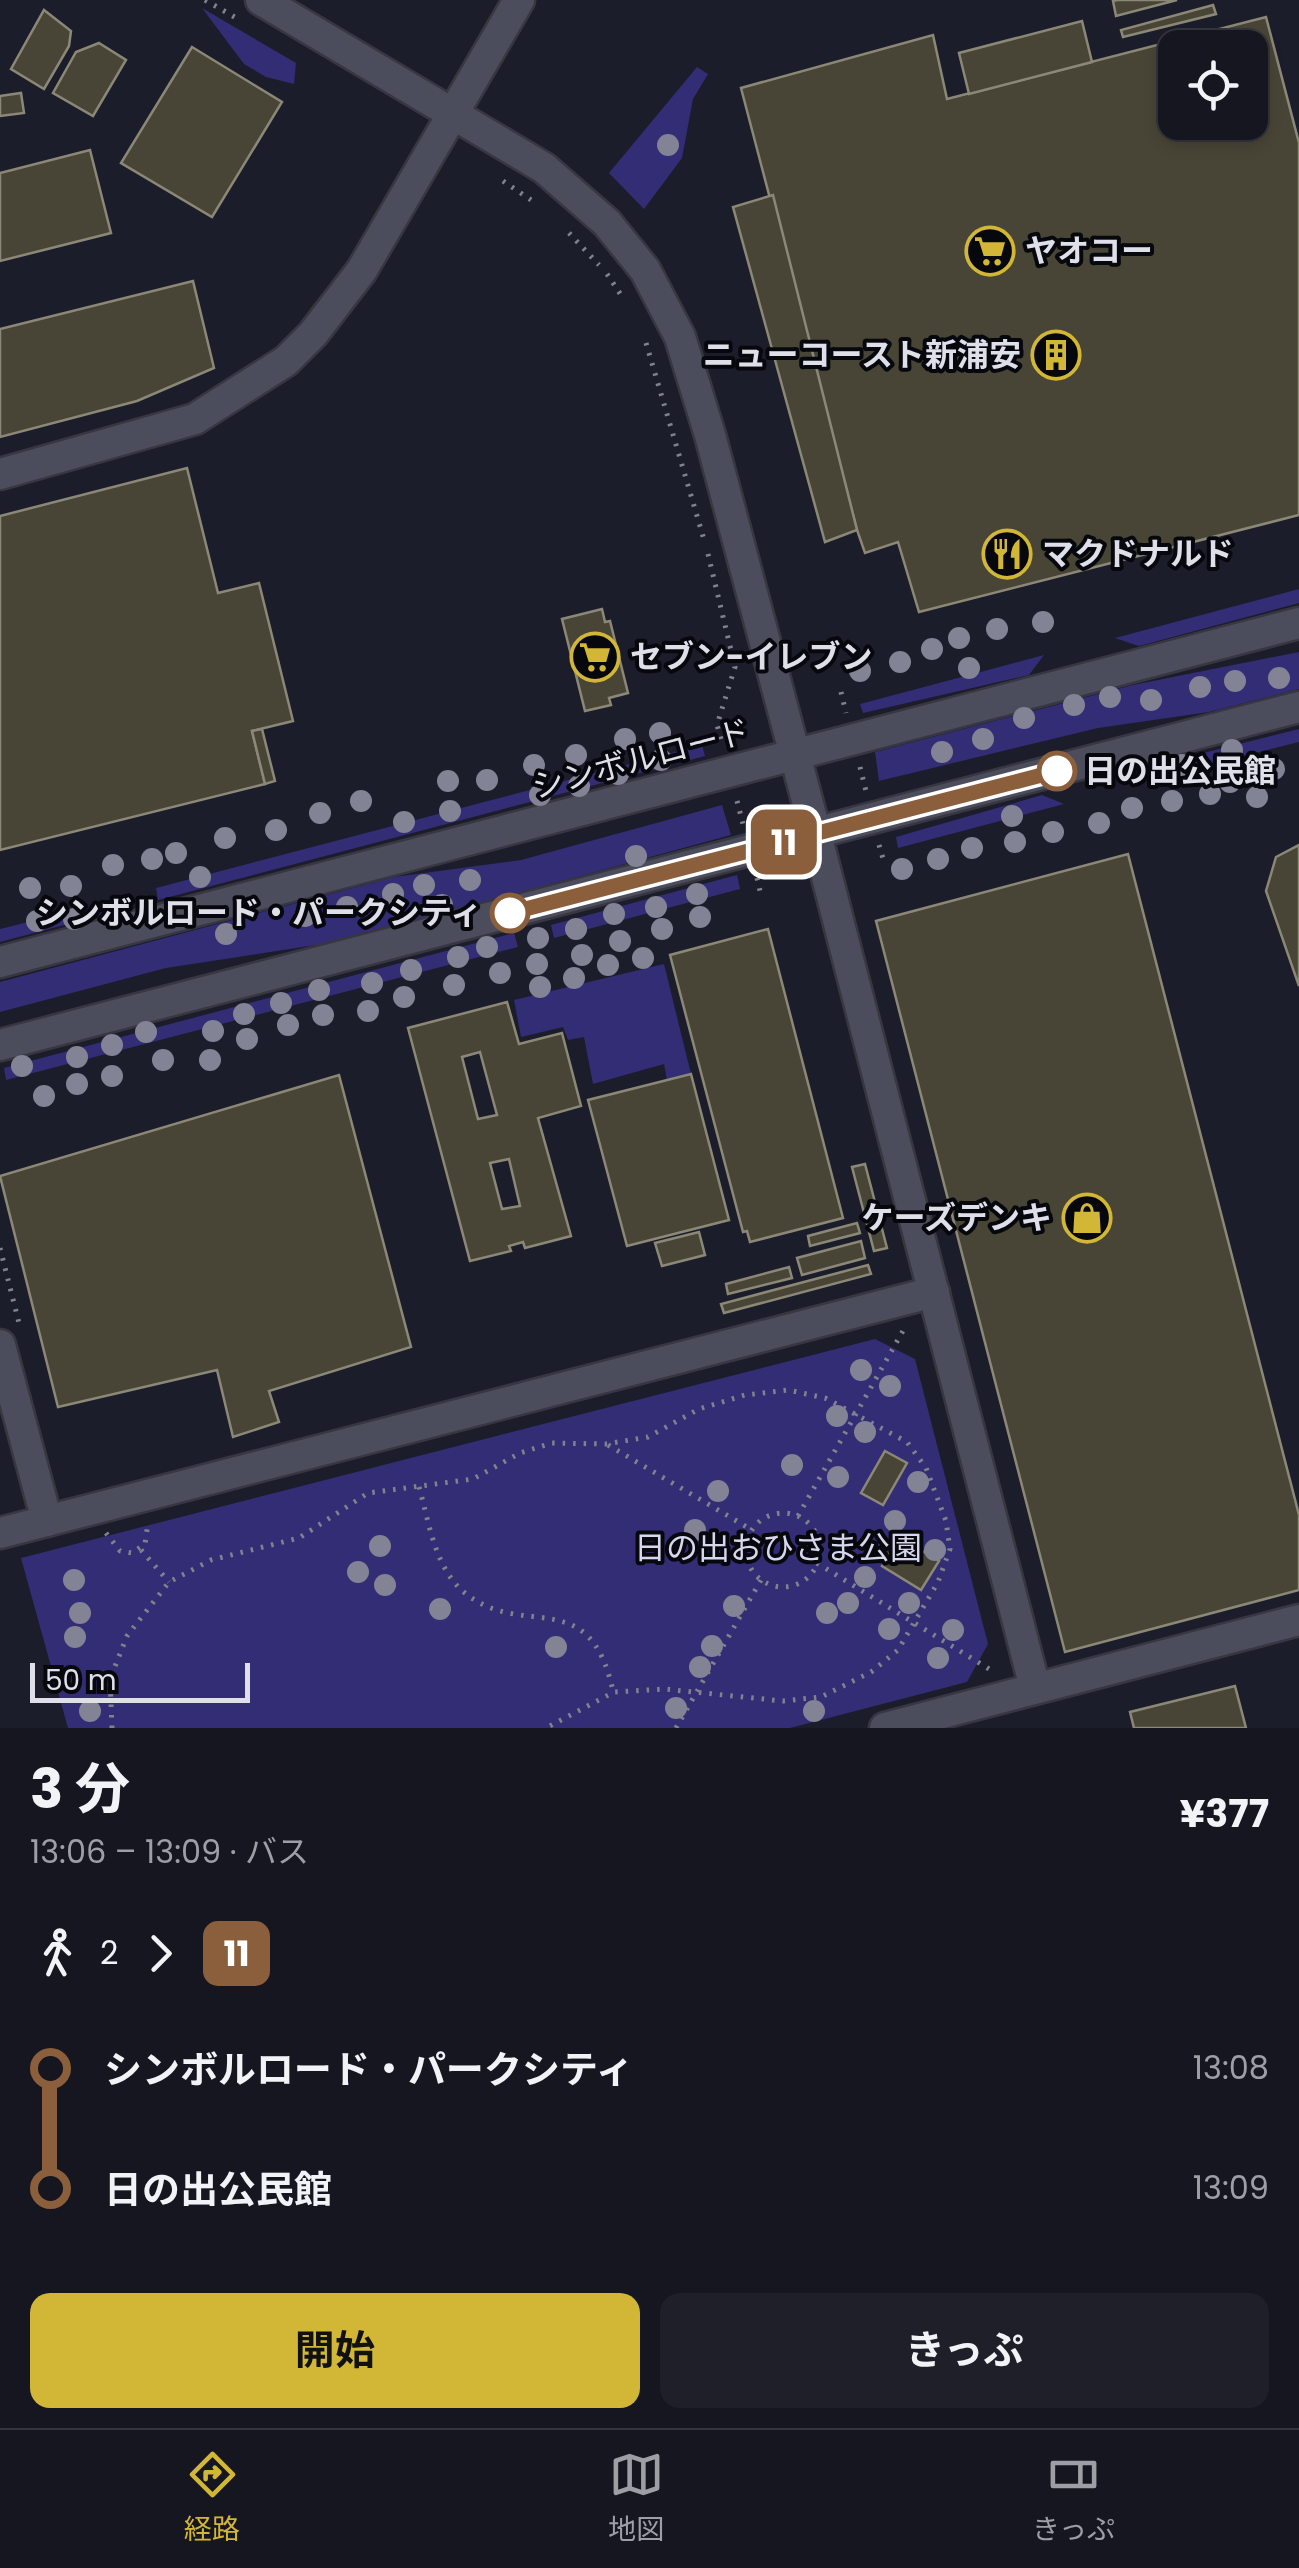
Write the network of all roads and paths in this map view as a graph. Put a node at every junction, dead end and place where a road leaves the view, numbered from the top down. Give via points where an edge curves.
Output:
1 (205, 0) edge
2 (519, 0) edge
3 (250, 10) edge
4 (452, 112) junction
5 (498, 178) dead end
6 (537, 205) dead end
7 (559, 222) dead end
8 (627, 304) dead end
9 (642, 334) dead end
10 (0, 474) edge
11 (1299, 623) edge
12 (841, 692) dead end
13 (1299, 707) edge
14 (853, 740) junction
15 (794, 755) junction
16 (730, 772) junction
17 (873, 819) junction
18 (816, 834) junction
19 (750, 851) junction
20 (884, 862) dead end
21 (761, 894) dead end
22 (0, 962) edge
23 (0, 1045) edge
24 (934, 1292) junction
25 (896, 1302) junction
26 (0, 1344) edge
27 (859, 1414) junction
28 (606, 1444) junction
29 (419, 1487) junction
30 (798, 1516) junction
31 (148, 1520) dead end
32 (47, 1521) junction
33 (752, 1530) junction
34 (106, 1531) dead end
35 (0, 1533) edge
36 (140, 1549) junction
37 (817, 1563) junction
38 (761, 1580) junction
39 (169, 1582) junction
40 (1299, 1620) edge
41 (914, 1624) junction
42 (1032, 1676) junction
43 (614, 1692) junction
44 (696, 1692) junction
45 (112, 1728) edge
46 (546, 1728) edge
47 (676, 1728) edge
48 (885, 1728) edge

1 - 3 path
2 - 4 street
3 - 4 street
4 - 10 street via 362,270 286,361 195,419
4 - 15 street via 544,168 608,224 644,270 680,337
5 - 6 path
7 - 8 path
9 - 16 path via 735,666 717,725
11 - 14 street, シンボルロード
12 - 14 path
13 - 17 street
14 - 15 street, シンボルロード
14 - 17 path
15 - 16 street, シンボルロード
15 - 18 street
16 - 19 path
16 - 22 street, シンボルロード
17 - 18 street
17 - 20 path
18 - 19 street
18 - 24 street
19 - 21 path
19 - 23 street
24 - 25 street
24 - 42 street
25 - 27 path via 905,1333
25 - 32 street
26 - 32 street
27 - 28 path via 788,1390 699,1409 648,1437
27 - 30 path
27 - 41 path via 907,1442 926,1468 946,1520 950,1549
28 - 29 path via 552,1443 520,1452 473,1480
28 - 33 path
29 - 39 path via 368,1493 299,1538 211,1560
29 - 43 path via 436,1549 464,1592 488,1606 583,1630 600,1649
30 - 33 path via 772,1515
30 - 37 path via 815,1532
31 - 36 path
32 - 35 street
33 - 38 path via 746,1554
34 - 36 path via 120,1550
36 - 39 path
37 - 38 path via 794,1584
37 - 41 path
38 - 44 path
39 - 45 path via 126,1636 110,1679
40 - 42 street
41 - 42 path via 990,1670
41 - 44 path via 898,1650 871,1672 821,1696 784,1701
42 - 48 street
43 - 44 path
43 - 46 path
44 - 47 path

